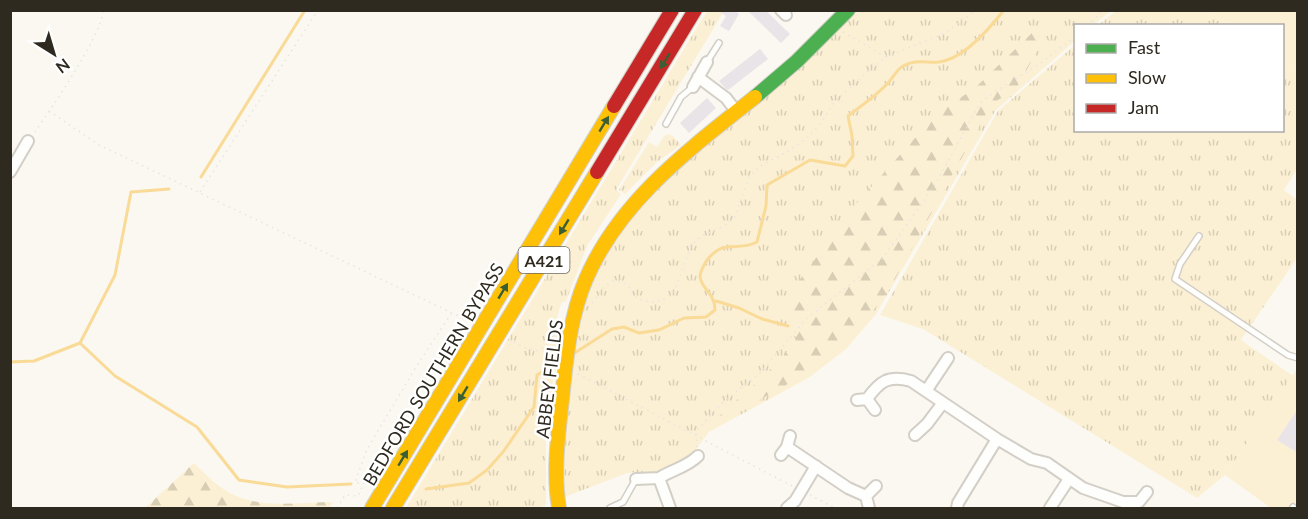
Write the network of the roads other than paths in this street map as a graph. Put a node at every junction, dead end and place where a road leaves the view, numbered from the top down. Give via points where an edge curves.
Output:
1 (672, 10) edge
2 (695, 10) edge
3 (848, 10) edge
4 (719, 43) dead end
5 (707, 62) joint
6 (695, 82) junction
7 (736, 111) junction
8 (666, 124) dead end
9 (28, 141) road end
10 (10, 172) edge
11 (1198, 236) dead end
12 (948, 358) dead end
13 (1298, 358) edge
14 (926, 392) junction
15 (942, 404) junction
16 (875, 410) dead end
17 (915, 435) dead end
18 (997, 439) junction
19 (786, 446) dead end
20 (698, 456) dead end
21 (816, 466) junction
22 (659, 478) junction
23 (636, 479) joint
24 (1068, 479) junction
25 (876, 486) dead end
26 (1147, 492) dead end
27 (866, 496) junction
28 (558, 503) edge
29 (1141, 505) edge
30 (625, 506) edge
31 (372, 508) edge
32 (393, 508) edge
33 (610, 508) edge
34 (670, 508) edge
35 (787, 508) edge
36 (869, 508) edge
37 (957, 508) edge
38 (1050, 508) edge

31 -> 1 main road, BEDFORD SOUTHERN BYPASS / A421
2 -> 32 main road, BEDFORD SOUTHERN BYPASS / A421
3 - 7 main road, ABBEY FIELDS via 788,69
4 - 5 lane
5 - 6 street
6 - 7 street via 726,98
6 - 8 lane
7 - 28 main road, ABBEY FIELDS via 634,201 585,281 563,386 556,472
9 - 10 street
11 - 13 lane via 1175,279
12 - 14 street
14 - 15 street
14 - 16 street via 910,381 886,379 862,399
15 - 17 street
15 - 18 street
18 - 24 street
18 - 37 street
19 - 21 street
20 - 22 street via 690,464
21 - 27 street
21 - 35 street
22 - 23 street
22 - 34 street
23 - 30 lane
24 - 29 street via 1083,488
24 - 38 street
25 - 27 street
26 - 29 street
27 - 36 street
30 - 33 lane

